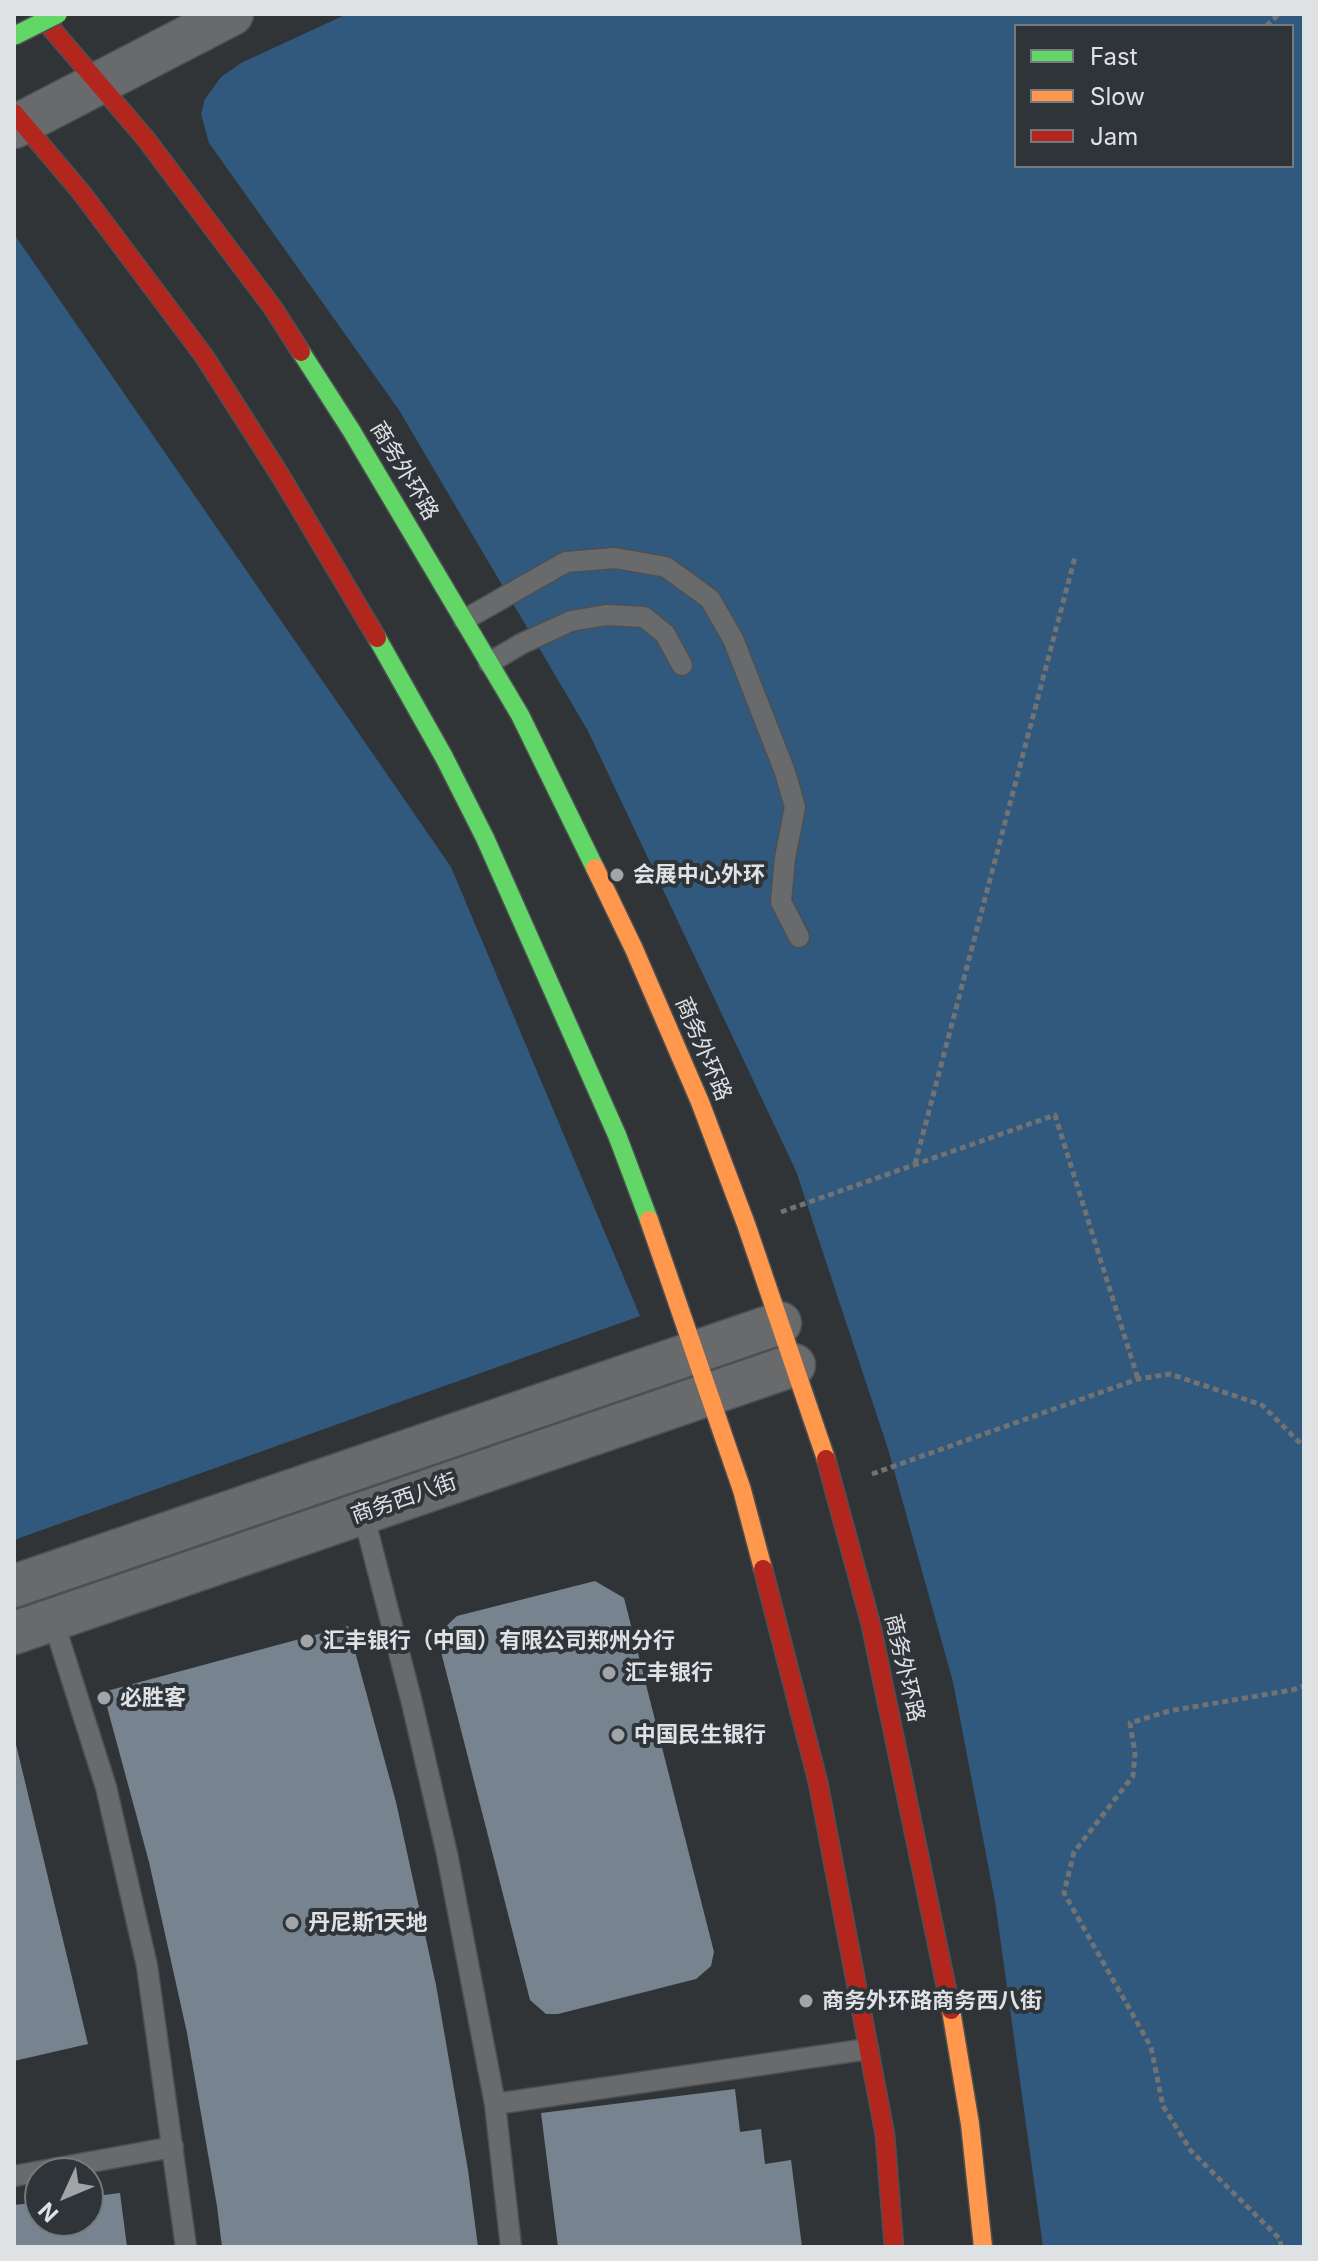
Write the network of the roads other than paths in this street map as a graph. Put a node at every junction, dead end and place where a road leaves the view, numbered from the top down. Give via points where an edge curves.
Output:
1 (39, 14) edge
2 (58, 14) edge
3 (232, 14) edge
4 (14, 36) edge
5 (99, 83) junction
6 (17, 121) edge
7 (464, 620) junction
8 (489, 663) junction
9 (682, 665) dead end
10 (799, 937) dead end
11 (780, 1323) junction
12 (695, 1352) junction
13 (794, 1365) junction
14 (710, 1394) junction
15 (363, 1513) junction
16 (14, 1586) edge
17 (53, 1620) junction
18 (14, 1633) edge
19 (868, 2049) junction
20 (495, 2104) junction
21 (173, 2147) junction
22 (14, 2176) edge
23 (186, 2247) edge
24 (511, 2247) edge
25 (894, 2247) edge
26 (983, 2247) edge

1 - 5 street, 商务外环路
2 - 4 street, bridge
3 - 5 street
5 - 6 street
5 - 7 street, 商务外环路 via 273,308
6 - 12 street via 81,192 204,356 280,475 444,757 617,1135
7 - 8 street, 商务外环路
7 - 10 lane via 566,562 615,558 666,567 710,599 733,639 795,807 781,902
8 - 9 lane via 571,621 606,615 644,617 665,634
8 - 11 street, 商务外环路 via 520,715 634,949 700,1102
11 - 12 street, 商务西八街
11 - 13 street, 商务外环路
12 - 14 street
12 - 16 street, 商务西八街
13 - 14 street, 商务西八街
13 - 26 street, 商务外环路 via 871,1625 951,2007
14 - 15 street, 商务西八街
14 - 19 street via 742,1490 818,1782
15 - 17 street, 商务西八街
15 - 20 lane via 447,1854
17 - 18 street, 商务西八街
17 - 21 lane via 106,1787 137,1921
19 - 20 lane
19 - 25 street via 885,2135
20 - 24 lane
21 - 22 lane
21 - 23 lane

